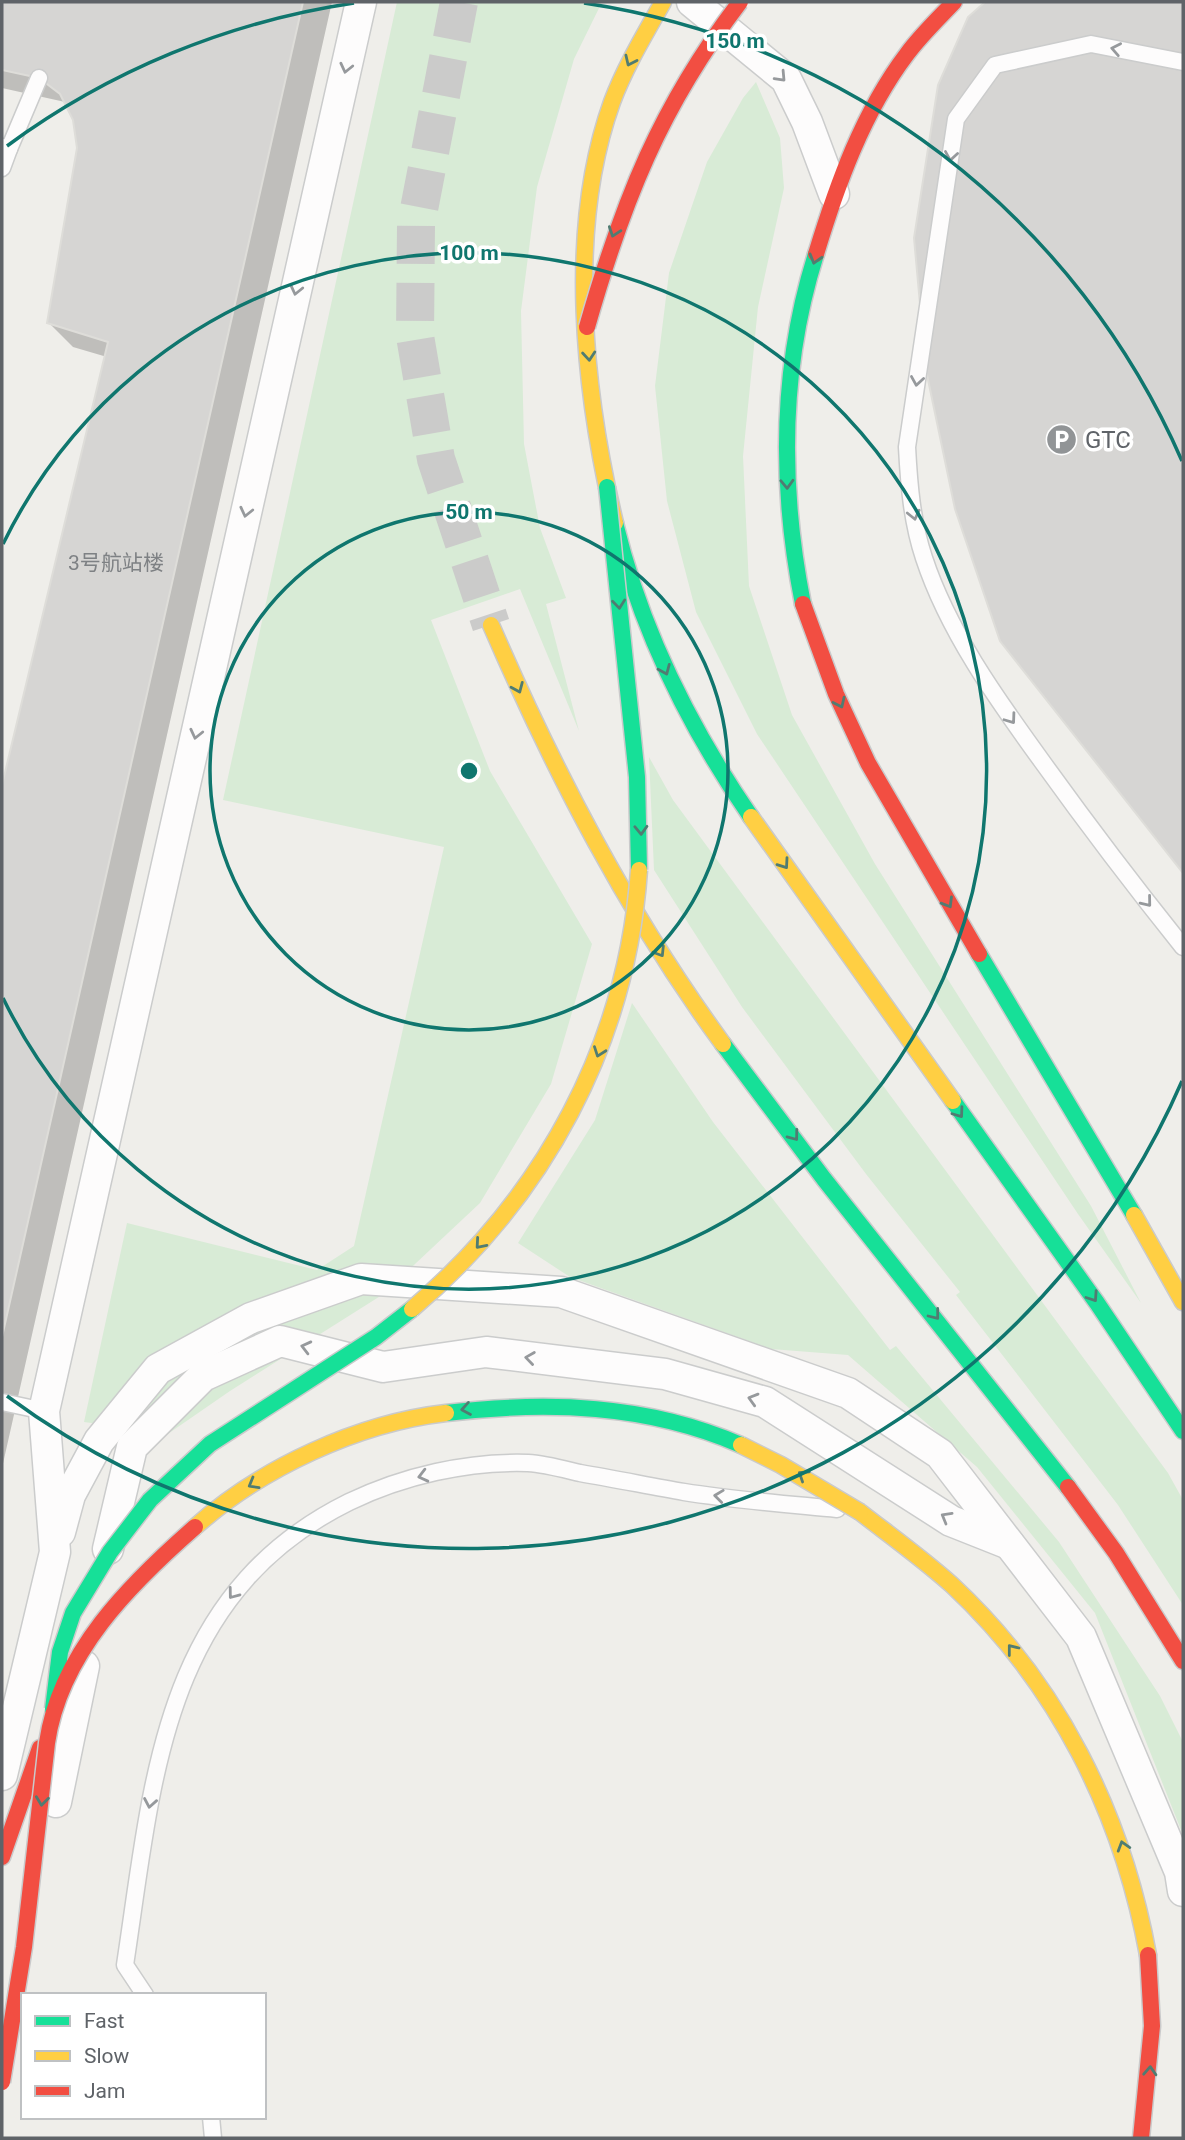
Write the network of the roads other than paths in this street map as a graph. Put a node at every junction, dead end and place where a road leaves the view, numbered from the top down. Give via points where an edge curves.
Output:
1 (361, 2) edge
2 (663, 2) edge
3 (692, 2) edge
4 (740, 2) edge
5 (954, 2) edge
6 (1183, 62) edge
7 (39, 78) dead end
8 (6, 148) edge
9 (2, 168) edge
10 (834, 194) junction
11 (587, 327) junction
12 (607, 487) junction
13 (491, 625) tunnel mouth
14 (1183, 947) edge
15 (1183, 1302) edge
16 (2, 1402) edge
17 (44, 1411) junction
18 (1183, 1430) edge
19 (860, 1512) junction
20 (1009, 1544) junction
21 (55, 1552) junction
22 (1183, 1661) edge
23 (53, 1709) junction
24 (2, 1775) edge
25 (2, 1857) edge
26 (1183, 1891) edge
27 (144, 1993) edge
28 (2, 2066) edge
29 (2, 2082) edge
30 (211, 2119) edge
31 (213, 2138) edge
32 (1141, 2138) edge

1 -> 17 street
2 -> 11 main road via 612,105 592,180 586,248
3 -> 10 street via 786,79
4 -> 11 main road, bridge via 682,82 653,134 625,200
5 - 10 main road via 902,60
6 -> 14 lane via 1091,44 995,65 956,119 907,447 910,499 924,558 953,624 1009,716 1108,854
7 - 8 lane
8 - 9 lane
10 -> 15 main road via 799,313 786,444 789,526 803,606 832,687 911,843 1126,1198
11 -> 12 main road
12 -> 18 main road, bridge via 626,567 645,620 707,753
12 -> 23 main road, bridge via 642,837 634,931 617,1005 588,1082 553,1150 517,1202 466,1261 404,1316 205,1450 145,1504 82,1597 62,1644
13 -> 22 main road via 567,794 671,971 1094,1521
16 - 17 lane
17 - 21 street
19 -> 23 main road, bridge via 792,1468 718,1435 639,1413 559,1404 477,1406 397,1421 320,1448 248,1486 183,1535 125,1592 77,1658
19 -> 27 lane via 688,1492 530,1463 475,1465 372,1491 290,1537 250,1572 215,1618 190,1663 167,1727 151,1795 125,1965
32 -> 19 main road via 1152,2018 1149,1960 1138,1899 1097,1781 1062,1720 1002,1637 922,1560
20 - 21 street via 940,1454 848,1393 561,1292 360,1279 251,1318 158,1368 99,1441 70,1495
20 - 26 street via 1081,1637 1180,1871
20 -> 28 street via 951,1521 765,1402 665,1374 486,1352 383,1367 280,1341 203,1376 132,1447
21 - 24 street
23 - 25 main road, bridge
23 -> 29 main road, bridge via 14,2025
30 - 31 lane

